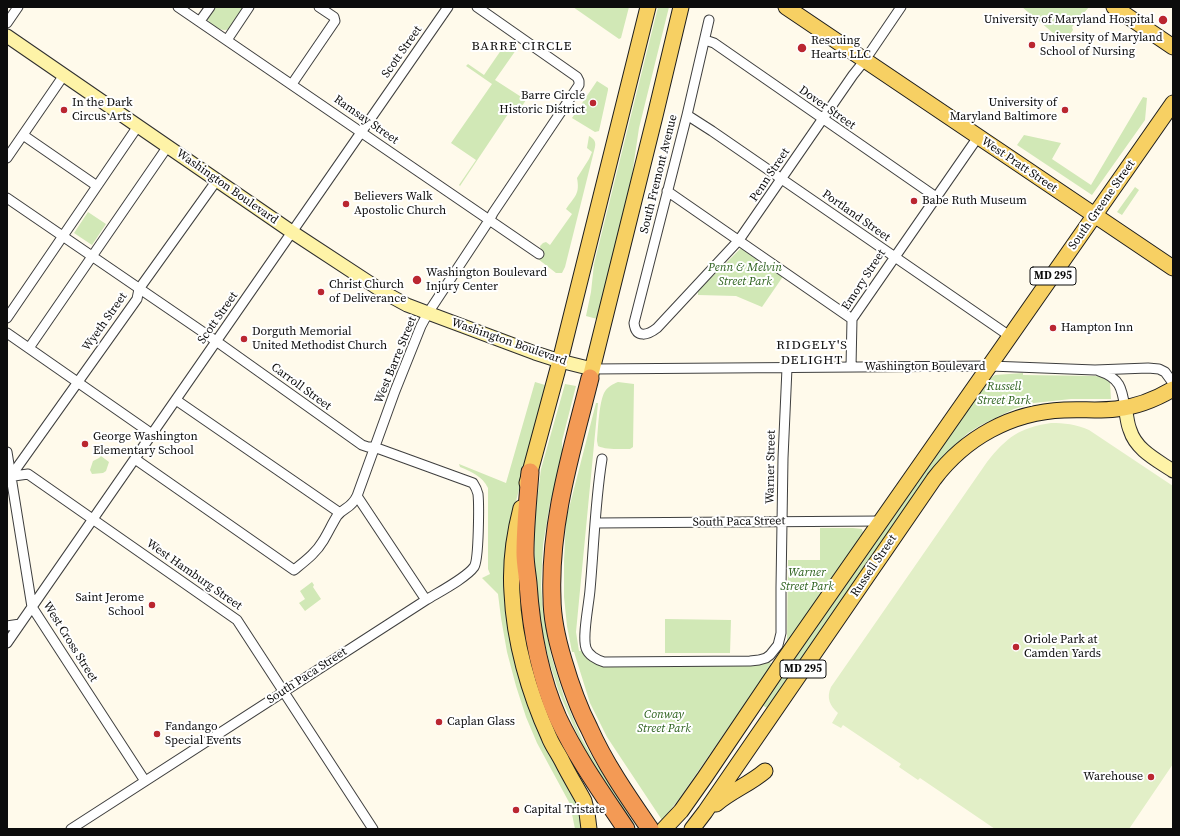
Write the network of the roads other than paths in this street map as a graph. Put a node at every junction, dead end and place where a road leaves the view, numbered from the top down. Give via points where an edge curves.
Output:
1 (18, 7) edge
2 (178, 7) edge
3 (210, 7) edge
4 (249, 7) edge
5 (319, 7) edge
6 (448, 7) edge
7 (477, 7) edge
8 (648, 7) edge
9 (681, 7) edge
10 (786, 7) edge
11 (901, 7) edge
12 (1114, 7) edge
13 (709, 20) dead end
14 (200, 22) junction
15 (7, 23) edge
16 (7, 36) edge
17 (227, 40) junction
18 (705, 40) junction
19 (1173, 47) edge
20 (865, 60) junction
21 (64, 75) junction
22 (292, 84) junction
23 (1173, 103) edge
24 (687, 115) junction
25 (822, 120) junction
26 (138, 126) junction
27 (362, 132) junction
28 (23, 135) junction
29 (978, 136) junction
30 (168, 146) junction
31 (7, 158) edge
32 (782, 179) junction
33 (217, 180) junction
34 (97, 186) junction
35 (667, 191) junction
36 (936, 197) junction
37 (7, 198) edge
38 (1095, 216) junction
39 (490, 219) junction
40 (292, 232) junction
41 (62, 237) junction
42 (739, 240) junction
43 (539, 254) dead end
44 (894, 256) junction
45 (92, 257) junction
46 (1173, 268) edge
47 (139, 289) junction
48 (428, 313) junction
49 (7, 318) edge
50 (852, 319) junction
51 (638, 332) joint
52 (7, 333) edge
53 (1011, 337) junction
54 (216, 341) junction
55 (29, 348) junction
56 (560, 361) junction
57 (990, 366) junction
58 (851, 367) junction
59 (787, 368) junction
60 (1095, 370) junction
61 (591, 374) junction
62 (78, 382) junction
63 (1173, 383) edge
64 (1173, 389) edge
65 (176, 400) junction
66 (1125, 408) junction
67 (152, 434) junction
68 (374, 447) junction
69 (7, 452) edge
70 (135, 459) junction
71 (602, 459) dead end
72 (1173, 471) edge
73 (530, 472) junction
74 (9, 477) edge
75 (475, 487) joint
76 (357, 496) junction
77 (340, 513) junction
78 (93, 519) junction
79 (782, 521) junction
80 (881, 521) junction
81 (596, 523) junction
82 (426, 600) junction
83 (32, 607) junction
84 (20, 624) junction
85 (7, 626) edge
86 (7, 643) edge
87 (284, 692) junction
88 (765, 771) dead end
89 (145, 781) junction
90 (705, 812) junction
91 (659, 826) edge
92 (71, 829) edge
93 (373, 829) edge
94 (589, 829) edge
95 (626, 829) edge
96 (692, 829) edge

1 - 15 street
2 - 14 street, Ramsay Street
3 - 14 street
4 - 17 street
5 - 22 street via 334,17 335,21
6 - 27 street, Scott Street
7 - 39 street, West Barre Street via 577,77 579,81 579,85
8 - 56 main road
9 - 61 main road
10 - 20 main road, West Pratt Street
11 - 20 street, Penn Street
12 - 19 main road
13 - 18 street, South Fremont Avenue
14 - 17 street, Ramsay Street
16 - 21 main road, Washington Boulevard
17 - 22 street, Ramsay Street
18 - 24 street, South Fremont Avenue
18 - 25 street, Dover Street
20 - 25 street, Penn Street
20 - 29 main road, West Pratt Street
21 - 26 main road, Washington Boulevard
21 - 28 street
22 - 27 street, Ramsay Street
23 - 38 main road, South Greene Street / MD 295
24 - 32 street, Portland Street
24 - 35 street, South Fremont Avenue
25 - 32 street, Penn Street
25 - 36 street, Dover Street
26 - 30 main road, Washington Boulevard
26 - 34 street
27 - 39 street, Ramsay Street
27 - 40 street, Scott Street
28 - 31 street
28 - 34 street
29 - 36 street, Emory Street
29 - 38 main road, West Pratt Street
30 - 33 main road, Washington Boulevard
30 - 45 street
32 - 42 street, Penn Street
32 - 44 street, Portland Street
33 - 40 main road, Washington Boulevard
33 - 47 street, Wyeth Street
34 - 41 street
35 - 42 street
35 - 51 street, South Fremont Avenue via 634,323
36 - 44 street, Emory Street
37 - 41 street, Carroll Street
38 - 46 main road, West Pratt Street
38 - 53 main road, South Greene Street / MD 295
39 - 43 street, Ramsay Street
39 - 48 street, West Barre Street
40 - 48 main road, Washington Boulevard via 385,293
40 - 54 street, Scott Street
41 - 45 street, Carroll Street
41 - 49 street
42 - 50 street
42 - 51 street, Penn Street via 657,328 646,334
44 - 50 street, Emory Street
44 - 53 street, Portland Street
45 - 47 street, Carroll Street
45 - 55 street
47 - 54 street, Carroll Street
47 - 62 street, Wyeth Street via 137,298
48 - 56 main road, Washington Boulevard
48 - 68 street, West Barre Street
50 - 58 street, Emory Street
52 - 55 street
53 - 57 main road, South Greene Street / MD 295
54 - 65 street, Scott Street
54 - 68 street, Carroll Street via 362,445
55 - 62 street
56 - 61 main road, Washington Boulevard
56 - 73 main road
57 - 58 street, Washington Boulevard
57 - 60 street, Washington Boulevard
57 - 80 main road, Russell Street / MD 295
58 - 59 street, Washington Boulevard
59 - 61 street, Washington Boulevard
59 - 79 street, Warner Street
60 - 63 street, Washington Boulevard via 1159,368
60 - 66 street, Washington Boulevard via 1116,381 1121,388
61 - 91 highway via 566,474 555,535 552,570 554,622 567,675 589,729 602,754
62 - 67 street
62 - 74 street, Wyeth Street
64 - 66 main road, MD 295 via 1154,399
65 - 67 street, Scott Street
65 - 77 street
66 - 72 main road via 1136,443
66 - 90 main road, Russell Street / MD 295 via 1052,410 1020,416 987,431 958,453 930,485
67 - 70 street, Scott Street
68 - 75 street, Carroll Street via 473,483
68 - 76 street, West Barre Street
69 - 74 street, West Cross Street
70 - 77 street via 294,570 316,551
70 - 78 street, Scott Street
71 - 81 street
73 - 94 main road via 520,510 512,569 514,619 522,659 537,707 549,738 584,801
73 - 95 highway via 525,555 530,617 537,656 558,718 585,767
74 - 78 street, West Hamburg Street via 28,474
74 - 83 street, West Cross Street
75 - 82 street, South Paca Street via 478,492 477,562 463,577
76 - 77 street via 354,503
76 - 82 street
78 - 83 street, Scott Street
78 - 87 street, West Hamburg Street via 238,620
79 - 80 street, South Paca Street
79 - 81 street, South Paca Street
79 - 81 street, Warner Street via 781,633 778,645 770,655 750,661 604,662 591,655 586,649 585,638
80 - 91 main road, Russell Street / MD 295 via 684,807
82 - 87 street, South Paca Street
83 - 84 street, Scott Street
83 - 89 street, West Cross Street
84 - 85 street
84 - 86 street, Scott Street
87 - 89 street, South Paca Street
87 - 93 street, West Hamburg Street
88 - 90 main road
89 - 92 street, South Paca Street
90 - 96 main road, Russell Street / MD 295

